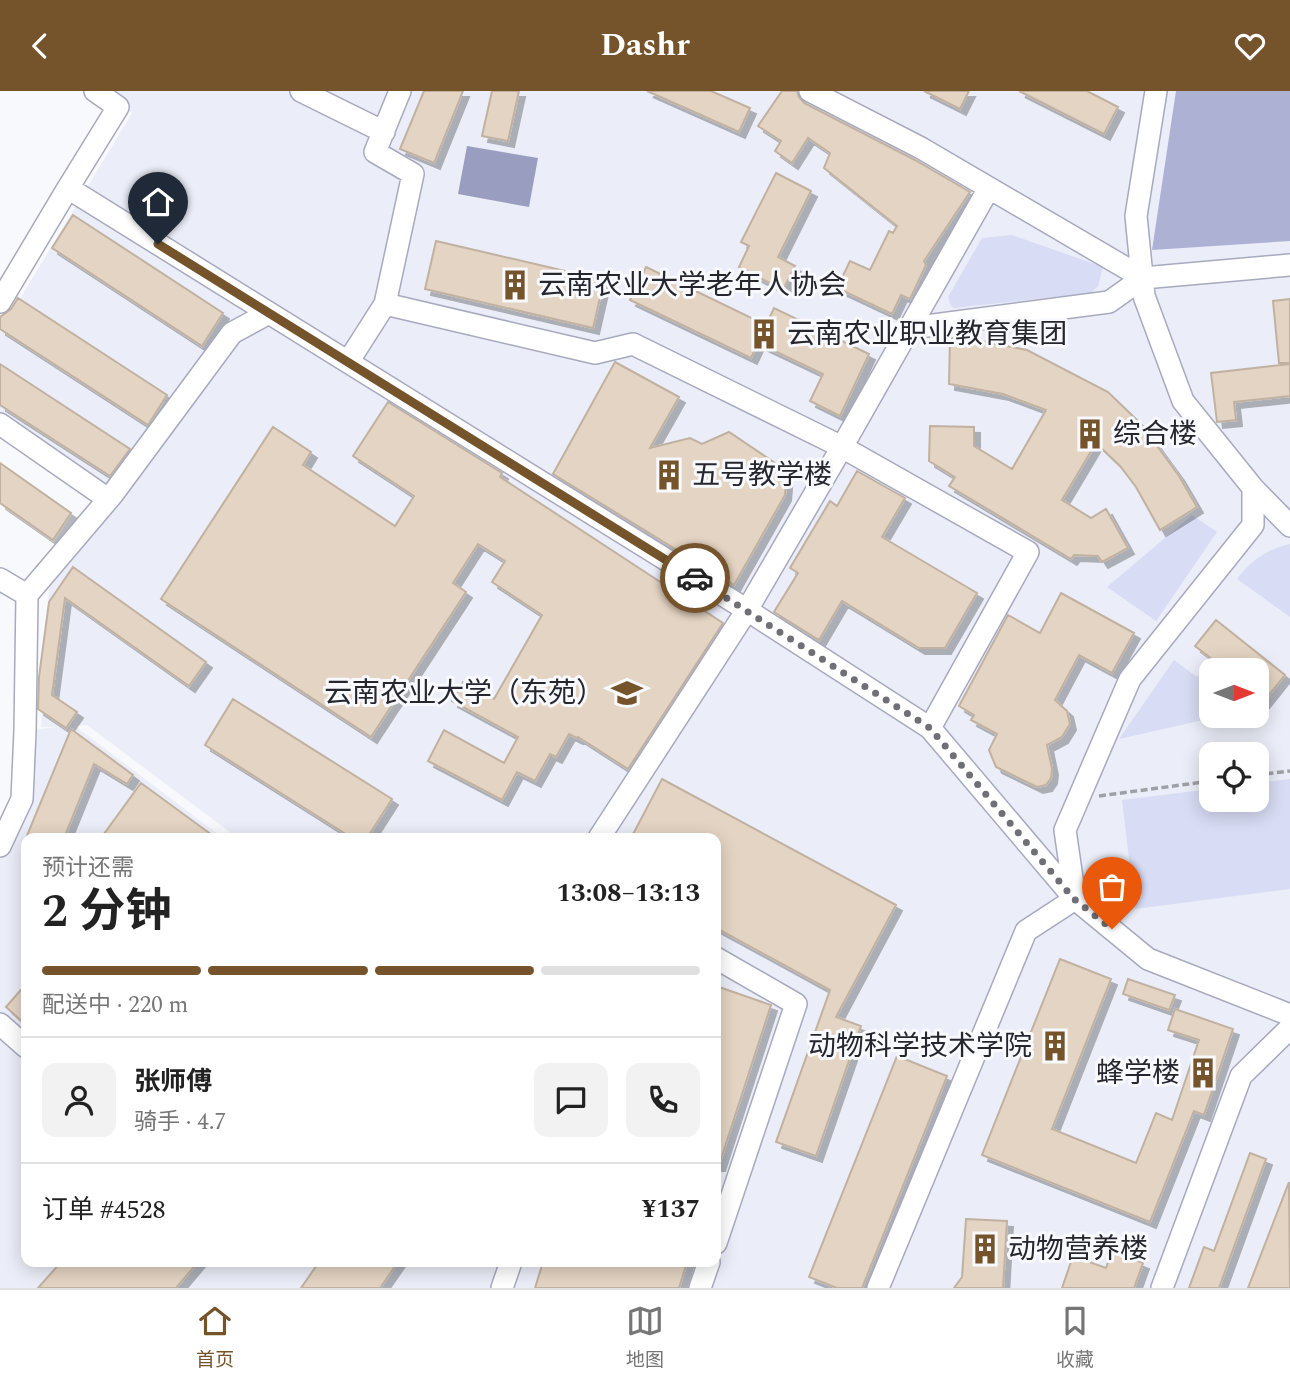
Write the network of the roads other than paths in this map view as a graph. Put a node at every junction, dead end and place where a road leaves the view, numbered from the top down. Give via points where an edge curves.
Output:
1 (95, 91) edge
2 (300, 91) edge
3 (400, 91) edge
4 (810, 91) edge
5 (1156, 91) edge
6 (384, 132) junction
7 (68, 188) junction
8 (989, 188) junction
9 (1290, 265) edge
10 (1143, 278) junction
11 (0, 302) edge
12 (385, 305) junction
13 (269, 313) junction
14 (912, 328) junction
15 (348, 362) junction
16 (0, 424) edge
17 (842, 447) junction
18 (1253, 488) junction
19 (108, 499) junction
20 (1282, 507) edge
21 (1290, 526) edge
22 (0, 579) edge
23 (27, 595) junction
24 (747, 610) junction
25 (930, 728) junction
26 (602, 833) edge
27 (0, 846) edge
28 (1074, 899) junction
29 (721, 961) edge
30 (1290, 1014) edge
31 (0, 1024) edge
32 (1290, 1028) edge
33 (21, 1043) edge
34 (721, 1228) edge
35 (509, 1267) edge
36 (707, 1267) edge
37 (502, 1288) edge
38 (701, 1288) edge
39 (878, 1288) edge
40 (1161, 1288) edge

1 - 7 street via 118,107
2 - 6 street
3 - 6 street
4 - 8 street
5 - 10 street via 1136,216
6 - 12 street via 375,152 413,174
7 - 11 street
7 - 13 street
8 - 10 street
8 - 14 street
9 - 10 street
10 - 14 street via 1110,302
10 - 18 street via 1144,296 1183,401
12 - 15 street
12 - 17 street via 595,353 633,344
13 - 15 street
13 - 19 street via 232,333
14 - 17 street
15 - 24 street
16 - 19 street
17 - 24 street
17 - 25 street via 1028,552
18 - 20 street
18 - 28 street via 1253,525 1130,679 1065,829
19 - 23 street
20 - 21 street
22 - 23 street
23 - 27 street via 22,799
24 - 25 street
24 - 26 street
25 - 28 street
28 - 30 street via 1149,959
28 - 39 street via 1026,931
29 - 34 street via 796,1004
31 - 33 street
32 - 40 street via 1241,1076
35 - 37 street
36 - 38 street

